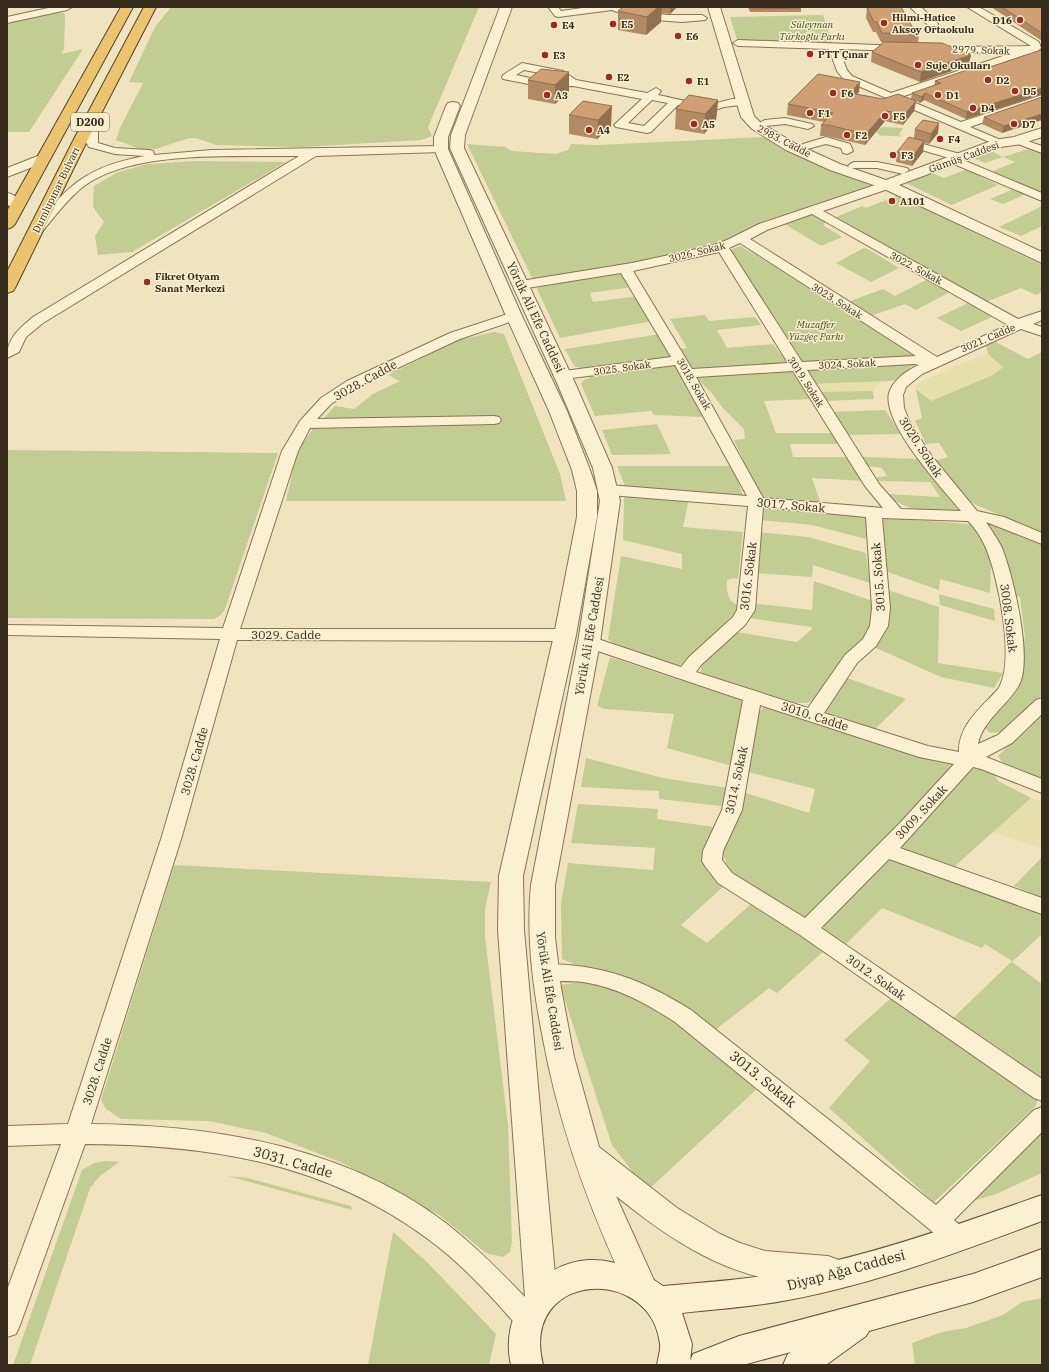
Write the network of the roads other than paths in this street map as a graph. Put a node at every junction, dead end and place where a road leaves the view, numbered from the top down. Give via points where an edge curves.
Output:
1 (67, 7) edge
2 (127, 7) edge
3 (150, 7) edge
4 (494, 7) edge
5 (506, 7) edge
6 (553, 7) edge
7 (613, 7) edge
8 (915, 7) edge
9 (972, 7) edge
10 (722, 12) edge
11 (7, 20) edge
12 (933, 24) dead end
13 (738, 43) junction
14 (833, 46) junction
15 (910, 48) edge
16 (925, 48) edge
17 (1032, 51) junction
18 (573, 83) junction
19 (754, 93) dead end
20 (892, 96) junction
21 (650, 97) junction
22 (1042, 98) edge
23 (872, 100) edge
24 (676, 102) junction
25 (743, 102) junction
26 (905, 102) junction
27 (722, 104) junction
28 (92, 118) junction
29 (764, 123) junction
30 (808, 126) dead end
31 (959, 126) junction
32 (1042, 132) edge
33 (1019, 141) junction
34 (999, 143) junction
35 (912, 144) edge
36 (807, 146) junction
37 (449, 149) junction
38 (1042, 150) edge
39 (847, 151) dead end
40 (313, 153) junction
41 (186, 155) junction
42 (43, 158) junction
43 (957, 159) junction
44 (854, 166) junction
45 (903, 170) dead end
46 (7, 173) edge
47 (887, 184) junction
48 (1042, 197) edge
49 (12, 201) edge
50 (813, 210) junction
51 (7, 224) edge
52 (36, 230) junction
53 (740, 238) junction
54 (722, 247) junction
55 (1042, 258) edge
56 (625, 268) junction
57 (521, 285) junction
58 (7, 288) edge
59 (1042, 314) edge
60 (514, 316) junction
61 (1020, 324) junction
62 (1042, 332) edge
63 (7, 354) edge
64 (681, 360) junction
65 (934, 362) junction
66 (796, 367) junction
67 (688, 373) junction
68 (564, 375) junction
69 (494, 420) dead end
70 (305, 424) junction
71 (609, 490) junction
72 (587, 491) junction
73 (756, 502) junction
74 (874, 513) junction
75 (896, 514) junction
76 (974, 516) junction
77 (1042, 539) edge
78 (7, 630) edge
79 (230, 634) junction
80 (565, 635) junction
81 (589, 642) junction
82 (685, 675) junction
83 (753, 696) junction
84 (1042, 704) edge
85 (814, 716) junction
86 (969, 760) junction
87 (1042, 786) edge
88 (885, 850) junction
89 (712, 861) joint
90 (1042, 906) edge
91 (807, 929) junction
92 (545, 972) junction
93 (1042, 1091) edge
94 (1042, 1117) edge
95 (77, 1133) junction
96 (7, 1136) edge
97 (587, 1155) junction
98 (1035, 1210) edge
99 (947, 1229) junction
100 (1042, 1263) edge
101 (848, 1271) junction
102 (650, 1294) junction
103 (535, 1308) junction
104 (870, 1317) junction
105 (7, 1325) edge
106 (527, 1365) edge
107 (673, 1365) edge
108 (704, 1365) edge
109 (799, 1365) edge

1 - 11 street
2 - 42 highway, D200
3 - 28 highway, Dumlupınar Bulvarı / D200
4 - 37 street, Yörük Ali Efe Caddesi via 442,133
5 - 37 street via 458,135
6 - 7 street via 558,14
7 - 10 street via 635,14 678,20 702,18
8 - 12 street
9 - 17 street via 1035,44 1036,48
10 - 13 street
10 - 25 street, 2983. Cadde
13 - 14 street
13 - 19 street
14 - 15 street
14 - 20 street via 846,77
16 - 17 street, 2979. Sokak
17 - 20 street
18 - 18 street via 558,73 522,66 507,77 544,84
18 - 21 street
20 - 26 street
21 - 24 street
21 - 24 street via 620,125 647,130
21 - 27 street via 658,89 720,100
22 - 31 street
23 - 26 street via 888,103
24 - 27 street via 712,108
25 - 27 street
25 - 29 street, 2983. Cadde via 750,121
26 - 31 street via 934,115 923,119 947,129
28 - 41 street via 93,145 115,151
28 - 52 highway, Dumlupınar Bulvarı / D200
29 - 30 street via 785,121
29 - 36 street, 2983. Cadde
29 - 47 street, 2983. Cadde via 791,146 871,182
31 - 34 street
32 - 33 street, Gümüş Caddesi
33 - 34 street, Gümüş Caddesi
33 - 38 street
34 - 43 street, Gümüş Caddesi
35 - 43 street
36 - 39 street via 828,141 846,146
36 - 44 street, 2983. Cadde
37 - 40 street
37 - 57 street, Yörük Ali Efe Caddesi via 461,159
37 - 60 street, Yörük Ali Efe Caddesi
40 - 41 street
40 - 63 street via 38,320 20,335 14,349
41 - 52 street via 142,160 93,177 70,194
42 - 46 street
42 - 49 highway, D200
43 - 47 street, Gümüş Caddesi
43 - 48 street
44 - 45 street via 871,164
44 - 47 street, 2983. Cadde via 881,178
47 - 50 street, 3026. Sokak
47 - 55 street, 2983. Cadde
49 - 51 highway, D200
50 - 53 street, 3026. Sokak via 763,226
50 - 61 street, 3022. Sokak
52 - 58 highway, Dumlupınar Bulvarı / D200
53 - 54 street, 3026. Sokak
53 - 65 street, 3023. Sokak
54 - 56 street, 3026. Sokak
54 - 66 street, 3019. Sokak
56 - 57 street, 3026. Sokak
56 - 64 street, 3018. Sokak
57 - 68 street, Yörük Ali Efe Caddesi
59 - 61 street, 3021. Cadde
60 - 70 street, 3028. Cadde via 462,333 364,378 326,401
60 - 72 street, Yörük Ali Efe Caddesi via 558,411
61 - 62 street, 3022. Sokak
61 - 65 street, 3021. Cadde
64 - 67 street, 3018. Sokak
64 - 68 street, 3025. Sokak
65 - 66 street, 3024. Sokak via 914,360
65 - 76 street, 3020. Sokak via 917,370 901,383 896,395 897,408 924,456
66 - 67 street, 3024. Sokak
66 - 75 street, 3019. Sokak via 873,486
67 - 73 street, 3018. Sokak via 731,449
68 - 71 street, Yörük Ali Efe Caddesi
69 - 70 street
70 - 79 street, 3028. Cadde via 290,451
71 - 72 street
71 - 73 street, 3017. Sokak
71 - 81 street, Yörük Ali Efe Caddesi via 609,513
72 - 80 street, Yörük Ali Efe Caddesi via 587,517
73 - 74 street, 3017. Sokak
73 - 82 street, 3016. Sokak via 746,610 739,621 695,661
74 - 75 street, 3017. Sokak
74 - 85 street, 3015. Sokak via 881,613 879,626 870,642 851,659
75 - 76 street, 3017. Sokak
76 - 77 street, 3017. Sokak via 993,518
76 - 86 street, 3008. Sokak via 993,547 1005,582 1014,641 1014,669 1011,682 970,734 967,747
78 - 79 street, 3029. Cadde
79 - 80 street, 3029. Cadde
79 - 95 street, 3028. Cadde via 172,836
80 - 103 street, Yörük Ali Efe Caddesi via 515,857 510,906
81 - 82 street, 3010. Cadde
81 - 92 street, Yörük Ali Efe Caddesi via 543,885 540,931
82 - 83 street, 3010. Cadde
83 - 85 street, 3010. Cadde
83 - 89 street, 3014. Sokak via 732,810 713,851
84 - 86 street, 3009. Sokak via 1005,739 973,755
85 - 86 street, 3010. Cadde via 926,752
86 - 87 street, 3010. Cadde via 997,767
86 - 88 street, 3009. Sokak
88 - 90 street
88 - 91 street, 3009. Sokak
89 - 91 street, 3012. Sokak via 725,878
91 - 93 street, 3012. Sokak
92 - 97 street, Yörük Ali Efe Caddesi via 559,1052
92 - 99 street, 3013. Sokak via 576,972 619,982 645,993 677,1012
94 - 99 street
95 - 96 street, 3031. Cadde
95 - 103 street, 3031. Cadde via 184,1139 270,1154 330,1171 383,1196 436,1230 485,1272
95 - 105 street, 3028. Cadde
97 - 101 street via 675,1225 713,1247 757,1263 778,1267
97 - 102 street, Yörük Ali Efe Caddesi via 609,1218
98 - 99 street, Diyap Ağa Caddesi
99 - 101 street, Diyap Ağa Caddesi
100 - 104 street via 973,1288
101 - 102 street, Diyap Ağa Caddesi via 786,1286
102 - 103 street via 622,1277 600,1273 578,1276 558,1284
102 - 107 street via 671,1322 676,1345
103 - 106 street via 523,1344
104 - 108 street via 739,1351
104 - 109 street

